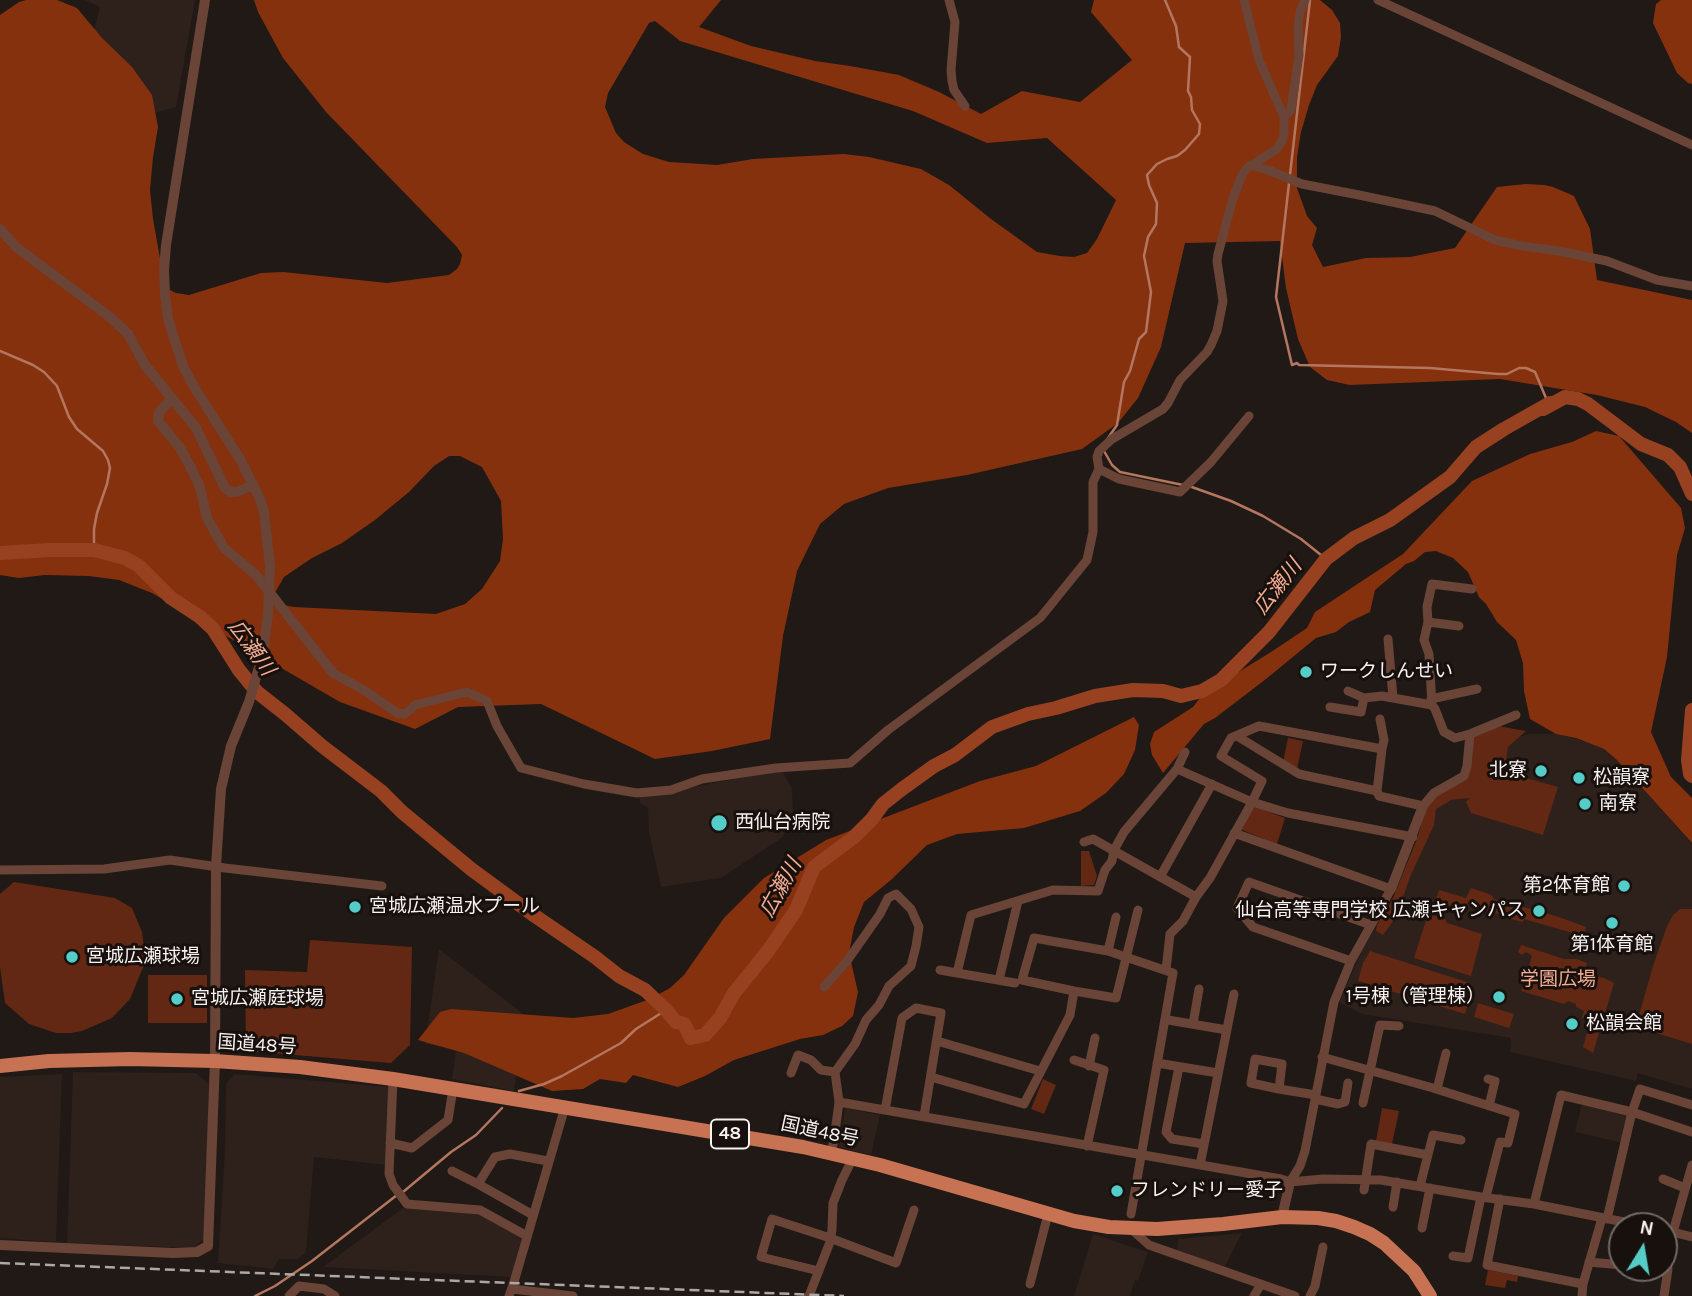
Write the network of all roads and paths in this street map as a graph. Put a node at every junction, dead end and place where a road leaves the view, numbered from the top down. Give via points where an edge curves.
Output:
1 (205, 0) edge
2 (949, 0) edge
3 (1244, 0) edge
4 (1305, 0) edge
5 (1378, 0) edge
6 (965, 106) dead end
7 (1284, 117) junction
8 (1692, 145) edge
9 (1250, 165) junction
10 (0, 229) edge
11 (1692, 286) edge
12 (172, 399) junction
13 (1249, 416) dead end
14 (1099, 469) junction
15 (253, 485) junction
16 (1472, 589) dead end
17 (1428, 622) junction
18 (1460, 626) dead end
19 (1388, 639) dead end
20 (333, 673) joint
21 (1476, 689) dead end
22 (1348, 691) dead end
23 (1364, 698) junction
24 (1393, 698) junction
25 (1431, 702) junction
26 (1330, 706) dead end
27 (1516, 715) dead end
28 (1380, 719) dead end
29 (1470, 734) junction
30 (1237, 736) junction
31 (1382, 749) junction
32 (1185, 752) dead end
33 (1177, 769) junction
34 (1212, 784) junction
35 (1377, 791) junction
36 (1252, 802) junction
37 (1423, 806) junction
38 (1234, 834) junction
39 (1413, 837) junction
40 (1084, 842) dead end
41 (1114, 850) junction
42 (216, 866) junction
43 (0, 870) edge
44 (1160, 877) junction
45 (382, 886) dead end
46 (1391, 889) junction
47 (1196, 897) junction
48 (1018, 901) junction
49 (1138, 910) dead end
50 (1116, 917) dead end
51 (1371, 925) junction
52 (1108, 951) junction
53 (1125, 958) junction
54 (1352, 961) junction
55 (940, 970) dead end
56 (1166, 970) junction
57 (957, 973) junction
58 (999, 980) junction
59 (1015, 984) dead end
60 (824, 987) dead end
61 (1199, 989) dead end
62 (1074, 991) junction
63 (1234, 994) dead end
64 (1168, 1020) dead end
65 (1193, 1024) junction
66 (1399, 1026) dead end
67 (1227, 1030) junction
68 (1095, 1038) dead end
69 (937, 1041) junction
70 (1446, 1054) dead end
71 (1322, 1057) junction
72 (1074, 1060) dead end
73 (215, 1061) junction
74 (1157, 1063) junction
75 (0, 1066) edge
76 (1089, 1066) junction
77 (1179, 1067) junction
78 (1369, 1070) junction
79 (1040, 1071) junction
80 (835, 1072) junction
81 (792, 1073) dead end
82 (1218, 1073) junction
83 (931, 1077) junction
84 (393, 1079) junction
85 (1488, 1079) dead end
86 (1348, 1083) dead end
87 (1279, 1088) dead end
88 (453, 1089) junction
89 (1437, 1089) junction
90 (1316, 1097) junction
91 (839, 1102) junction
92 (1363, 1103) dead end
93 (1692, 1105) edge
94 (1489, 1106) junction
95 (565, 1107) junction
96 (885, 1110) junction
97 (1632, 1112) junction
98 (924, 1116) junction
99 (1692, 1132) edge
100 (1461, 1140) dead end
101 (390, 1143) junction
102 (1204, 1144) junction
103 (1087, 1146) junction
104 (831, 1153) junction
105 (1141, 1155) junction
106 (1428, 1155) junction
107 (853, 1158) junction
108 (548, 1161) junction
109 (1200, 1165) junction
110 (1692, 1165) edge
111 (452, 1171) dead end
112 (1365, 1179) junction
113 (1663, 1179) dead end
114 (1290, 1182) junction
115 (1397, 1182) junction
116 (478, 1184) junction
117 (1425, 1187) junction
118 (1685, 1188) junction
119 (1364, 1190) dead end
120 (1483, 1197) junction
121 (1500, 1199) junction
122 (1534, 1204) junction
123 (1393, 1207) dead end
124 (914, 1210) dead end
125 (1676, 1212) edge
126 (1048, 1214) junction
127 (533, 1215) junction
128 (1282, 1217) junction
129 (1604, 1219) junction
130 (1608, 1220) edge
131 (1131, 1222) junction
132 (1422, 1228) dead end
133 (527, 1236) junction
134 (830, 1238) junction
135 (0, 1245) edge
136 (1323, 1247) dead end
137 (1453, 1256) dead end
138 (1589, 1262) junction
139 (1608, 1264) edge
140 (819, 1272) junction
141 (1030, 1284) dead end
142 (1261, 1284) junction
143 (1583, 1284) junction
144 (510, 1293) edge
145 (1429, 1293) edge
146 (289, 1296) edge
147 (335, 1296) edge
148 (573, 1296) edge
149 (809, 1296) edge
150 (1254, 1296) edge
151 (1295, 1296) edge
152 (1310, 1296) edge
153 (1582, 1296) edge

1 - 15 street via 166,245 165,295 183,366
2 - 6 street via 955,22 950,70 954,90
3 - 7 street via 1259,60
4 - 7 street via 1291,110
5 - 8 street
7 - 9 street via 1280,145
9 - 11 street via 1302,184 1435,211 1495,240 1607,261 1657,280
9 - 14 street via 1238,184 1219,245 1222,312 1211,345 1180,380 1163,409 1102,447 1097,457
10 - 12 street via 16,247 128,334
12 - 15 street via 196,428 225,488 237,492
12 - 20 street via 159,412 158,421 189,464 206,517 218,538 256,575
13 - 14 street via 1180,492 1119,479
14 - 20 street via 1093,482 1093,532 1087,560 1040,618 888,730 850,764 776,768 637,793 584,784 521,768 487,701 467,692 397,713
15 - 42 street, bridge via 264,512 270,566 268,614 263,653 221,789
16 - 17 street via 1432,584
17 - 18 street
17 - 25 street via 1424,640
19 - 24 street
21 - 25 street
22 - 23 street
23 - 24 street
23 - 26 street via 1361,712
24 - 25 street
25 - 29 street via 1444,732 1455,737
27 - 29 street
28 - 31 street
29 - 37 street via 1464,776 1434,793
30 - 31 street via 1259,726
30 - 35 street via 1299,774
30 - 36 street via 1231,738 1222,756 1262,781
31 - 35 street
32 - 33 street
33 - 34 street
33 - 41 street via 1132,821
34 - 36 street
34 - 44 street
35 - 37 street via 1379,796
36 - 38 street
36 - 39 street
37 - 39 street
38 - 46 street
38 - 47 street
39 - 46 street
40 - 41 street via 1093,839
41 - 44 street
41 - 48 street via 1098,891 1052,890
42 - 43 street via 170,860 104,869
42 - 45 street
42 - 73 street
44 - 47 street
46 - 51 street
47 - 56 street via 1170,934
48 - 57 street via 971,915
48 - 58 street
49 - 53 street
50 - 52 street
51 - 54 street
51 - 54 street via 1249,881 1237,908 1252,928
52 - 53 street
52 - 62 street via 1034,938 1022,980
53 - 56 street
53 - 62 street via 1116,998
54 - 71 street via 1334,1002
55 - 57 street
56 - 74 street via 1173,972
57 - 58 street
58 - 59 street
60 - 80 street via 888,898 896,894 911,909 919,927 911,966 889,986
61 - 65 street
62 - 79 street via 1070,1015
63 - 67 street
64 - 65 street
65 - 67 street
66 - 78 street via 1380,1024
67 - 82 street
68 - 76 street
69 - 79 street
69 - 83 street
69 - 96 street via 941,1013 916,1008 902,1018
70 - 89 street
71 - 78 street
71 - 90 street
72 - 76 street
73 - 75 highway, 国道48号 / 48 via 116,1059
73 - 84 highway, 国道48号 / 48
73 - 135 street via 208,1246 197,1252 173,1253
74 - 77 street
74 - 105 street
76 - 103 street via 1104,1070
77 - 82 street
77 - 102 street via 1167,1132 1172,1139
78 - 89 street
78 - 92 street
79 - 83 street via 1024,1104
80 - 81 street via 821,1070 811,1059 798,1055
80 - 91 street
82 - 102 street
83 - 98 street
84 - 88 highway, 国道48号 / 48
84 - 101 street
85 - 94 street via 1495,1081
86 - 90 street via 1345,1102
87 - 90 street
88 - 95 highway, 国道48号 / 48
88 - 101 street via 448,1120 412,1148
89 - 94 street
90 - 114 street via 1305,1153
91 - 96 street
91 - 104 street
93 - 97 street via 1640,1089
94 - 120 street via 1516,1109 1508,1143 1500,1142
95 - 104 highway, 国道48号 / 48
95 - 108 street
96 - 98 street
97 - 99 street
97 - 122 street via 1561,1095
97 - 129 street
98 - 103 street
100 - 106 street via 1433,1135
101 - 133 street via 388,1174 407,1204 480,1210
102 - 109 street
103 - 105 street
104 - 107 highway, 国道48号 / 48
105 - 109 street
105 - 131 street
106 - 112 street via 1371,1144
106 - 117 street
107 - 126 highway, 国道48号 / 48
107 - 134 street via 833,1203
108 - 116 street via 510,1154 495,1157
108 - 127 street
109 - 114 street
110 - 118 street
111 - 116 street
112 - 114 street
112 - 115 street
112 - 119 street
113 - 118 street
114 - 128 street
115 - 117 street
115 - 123 street
116 - 127 street
117 - 120 street
117 - 132 street
118 - 125 street
120 - 121 street
120 - 137 street via 1468,1258
121 - 122 street
121 - 143 street via 1487,1265
122 - 129 street
124 - 134 street via 896,1263
126 - 131 highway, 国道48号 / 48 via 1074,1221
126 - 141 street
127 - 133 street
128 - 131 highway, 国道48号 / 48 via 1186,1228
128 - 145 highway, 国道48号 / 48 via 1336,1221 1370,1234 1399,1255
129 - 130 street
129 - 138 street
131 - 142 street via 1149,1245
133 - 144 street
134 - 140 street
134 - 140 street via 772,1219 761,1257
136 - 152 street
138 - 139 street
138 - 143 street
140 - 149 street
142 - 150 street
142 - 151 street
143 - 153 street
144 - 148 street
146 - 147 street via 299,1286 324,1289

